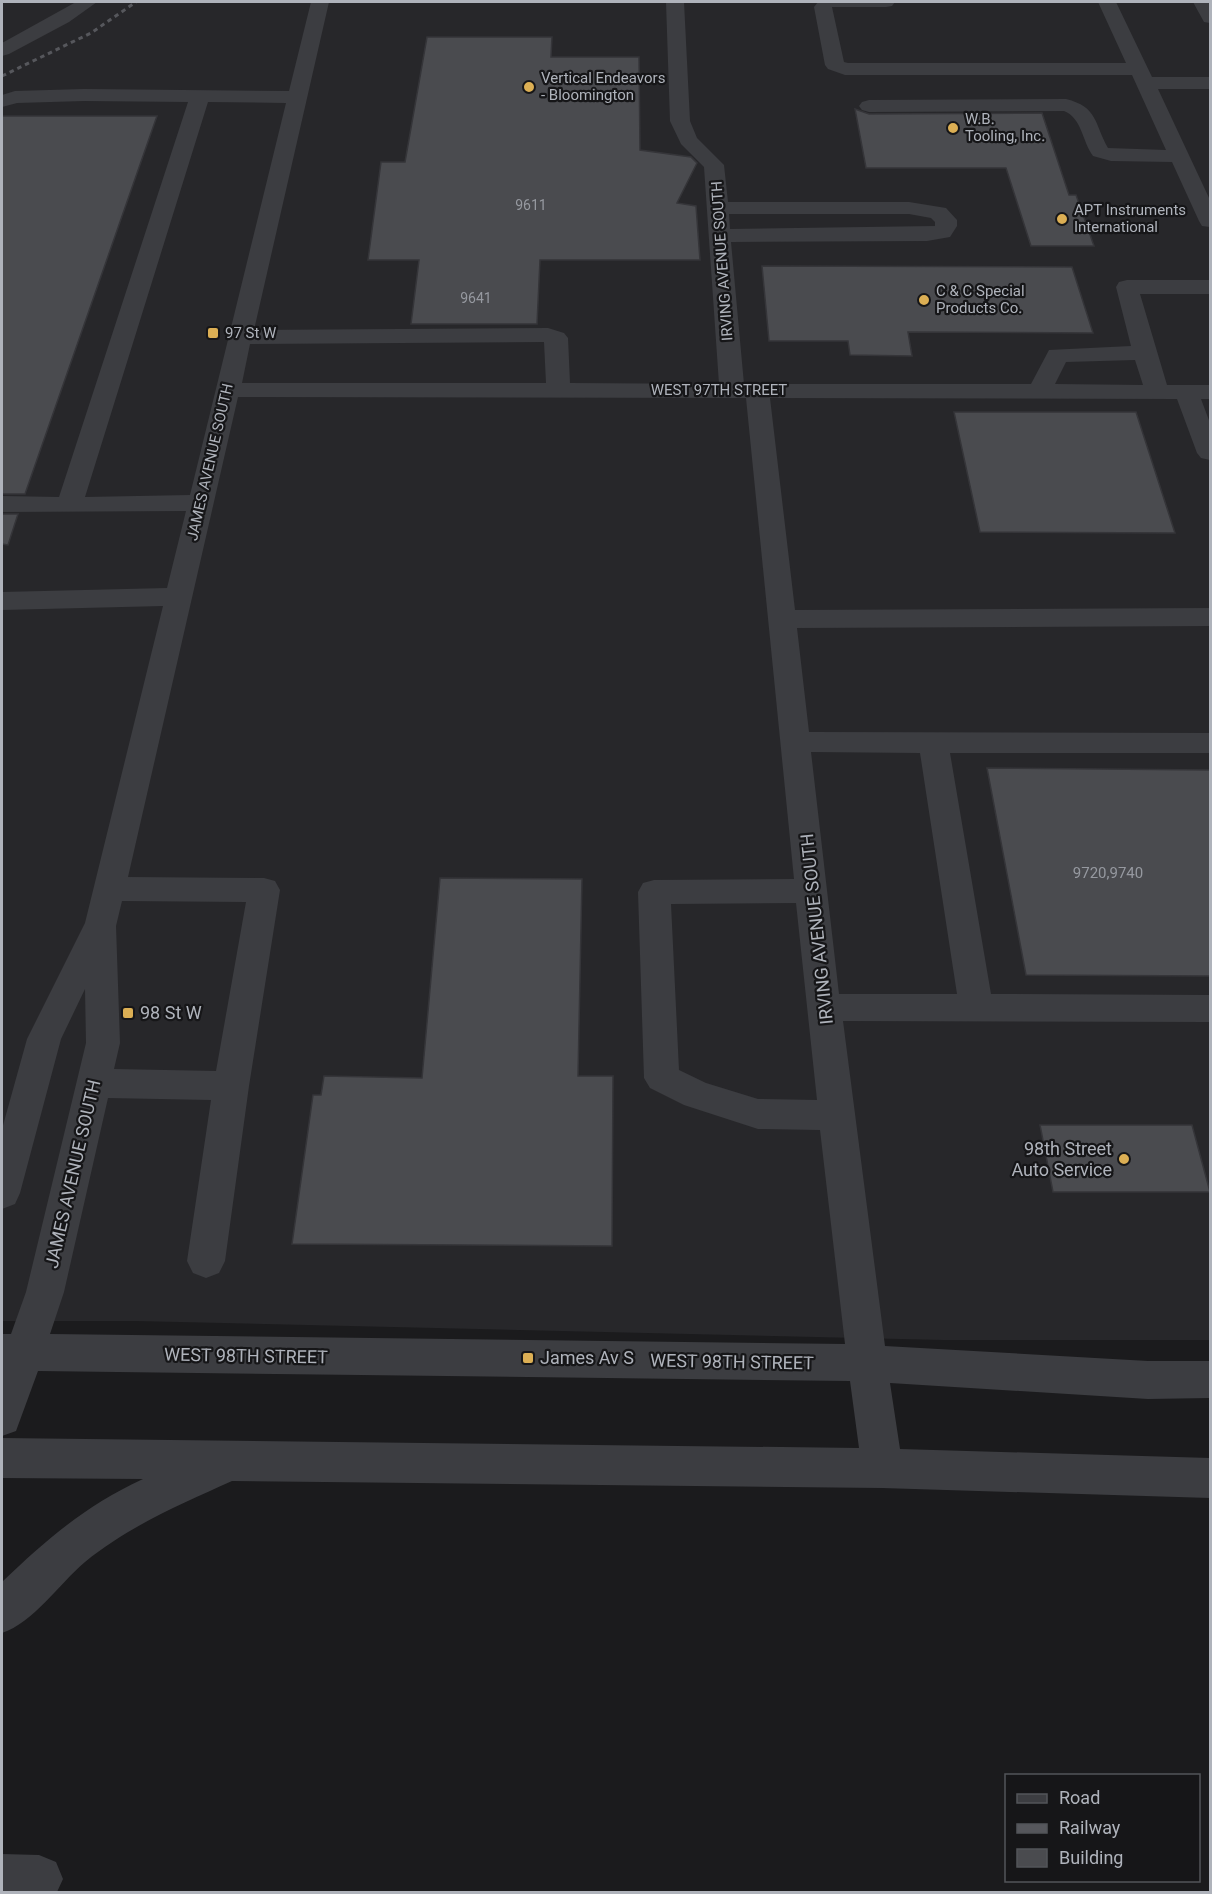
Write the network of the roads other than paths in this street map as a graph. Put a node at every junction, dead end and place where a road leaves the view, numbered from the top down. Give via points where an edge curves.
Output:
1 (88, 2) edge
2 (320, 2) edge
3 (675, 2) edge
4 (886, 2) edge
5 (1107, 2) edge
6 (1202, 2) edge
7 (1210, 18) edge
8 (2, 50) edge
9 (1142, 76) junction
10 (1210, 83) edge
11 (200, 96) junction
12 (297, 97) junction
13 (2, 101) edge
14 (869, 106) dead end
15 (1183, 162) junction
16 (1210, 168) edge
17 (717, 208) junction
18 (1210, 221) edge
19 (720, 236) junction
20 (1210, 287) edge
21 (240, 336) junction
22 (1145, 353) junction
23 (227, 390) junction
24 (558, 390) junction
25 (744, 390) junction
26 (1040, 391) junction
27 (1157, 392) junction
28 (1186, 392) junction
29 (1210, 392) edge
30 (1210, 453) edge
31 (200, 503) junction
32 (2, 504) edge
33 (69, 505) junction
34 (178, 597) junction
35 (3, 605) edge
36 (1210, 617) edge
37 (783, 619) junction
38 (797, 742) junction
39 (933, 742) junction
40 (1210, 743) edge
41 (109, 889) junction
42 (813, 891) junction
43 (101, 923) junction
44 (825, 1007) junction
45 (976, 1008) junction
46 (1210, 1009) edge
47 (93, 1083) junction
48 (231, 1086) junction
49 (28, 1094) junction
50 (837, 1115) junction
51 (2, 1145) edge
52 (2, 1193) edge
53 (206, 1261) dead end
54 (13, 1352) edge
55 (867, 1363) junction
56 (1210, 1379) edge
57 (2, 1417) edge
58 (2, 1458) edge
59 (230, 1461) junction
60 (882, 1468) junction
61 (1210, 1478) edge
62 (2, 1611) edge

1 - 8 street
2 - 12 street, JAMES AVENUE SOUTH
3 - 17 street, IRVING AVENUE SOUTH via 680,121 688,140 714,165
4 - 9 street via 827,2 823,7 836,65 845,69
5 - 9 street
6 - 7 street
9 - 10 street
9 - 15 street
11 - 12 street
11 - 13 street via 84,95 15,97
11 - 33 street
12 - 21 street, JAMES AVENUE SOUTH
14 - 15 street via 1066,105 1084,113 1100,152
15 - 16 street
15 - 18 street
17 - 19 street, IRVING AVENUE SOUTH
17 - 19 street via 925,209 946,220 942,232 927,234
19 - 25 street, IRVING AVENUE SOUTH
20 - 22 street via 1127,287
21 - 23 street, JAMES AVENUE SOUTH
21 - 24 street via 548,335 556,338
22 - 26 street via 1057,355
22 - 27 street
23 - 24 street, WEST 97TH STREET
23 - 31 street, JAMES AVENUE SOUTH
24 - 25 street, WEST 97TH STREET
25 - 26 street, WEST 97TH STREET
25 - 37 street, IRVING AVENUE SOUTH
26 - 27 street, WEST 97TH STREET
27 - 28 street, WEST 97TH STREET
28 - 29 street, WEST 97TH STREET
28 - 30 street
31 - 33 street
31 - 34 street, JAMES AVENUE SOUTH
32 - 33 street
34 - 35 street
34 - 41 street, JAMES AVENUE SOUTH
36 - 37 street
37 - 38 street, IRVING AVENUE SOUTH
38 - 39 street
38 - 42 street, IRVING AVENUE SOUTH
39 - 40 street
39 - 45 street
41 - 43 street, JAMES AVENUE SOUTH
41 - 48 street via 264,890
42 - 44 street, IRVING AVENUE SOUTH
42 - 50 street via 654,892 662,1078 696,1095 758,1114
43 - 47 street, JAMES AVENUE SOUTH via 103,1043
43 - 49 street, JAMES AVENUE SOUTH via 44,1039
44 - 45 street
44 - 50 street, IRVING AVENUE SOUTH
45 - 46 street
47 - 48 street
47 - 54 street, JAMES AVENUE SOUTH via 45,1292
48 - 53 street
49 - 51 street
49 - 52 street, JAMES AVENUE SOUTH
50 - 55 street, IRVING AVENUE SOUTH
54 - 55 street, WEST 98TH STREET
54 - 57 street, JAMES AVENUE SOUTH
55 - 56 street, WEST 98TH STREET via 1148,1380
55 - 60 street, IRVING AVENUE SOUTH
58 - 59 street
59 - 60 street
59 - 62 street via 129,1507 70,1547
60 - 61 street

